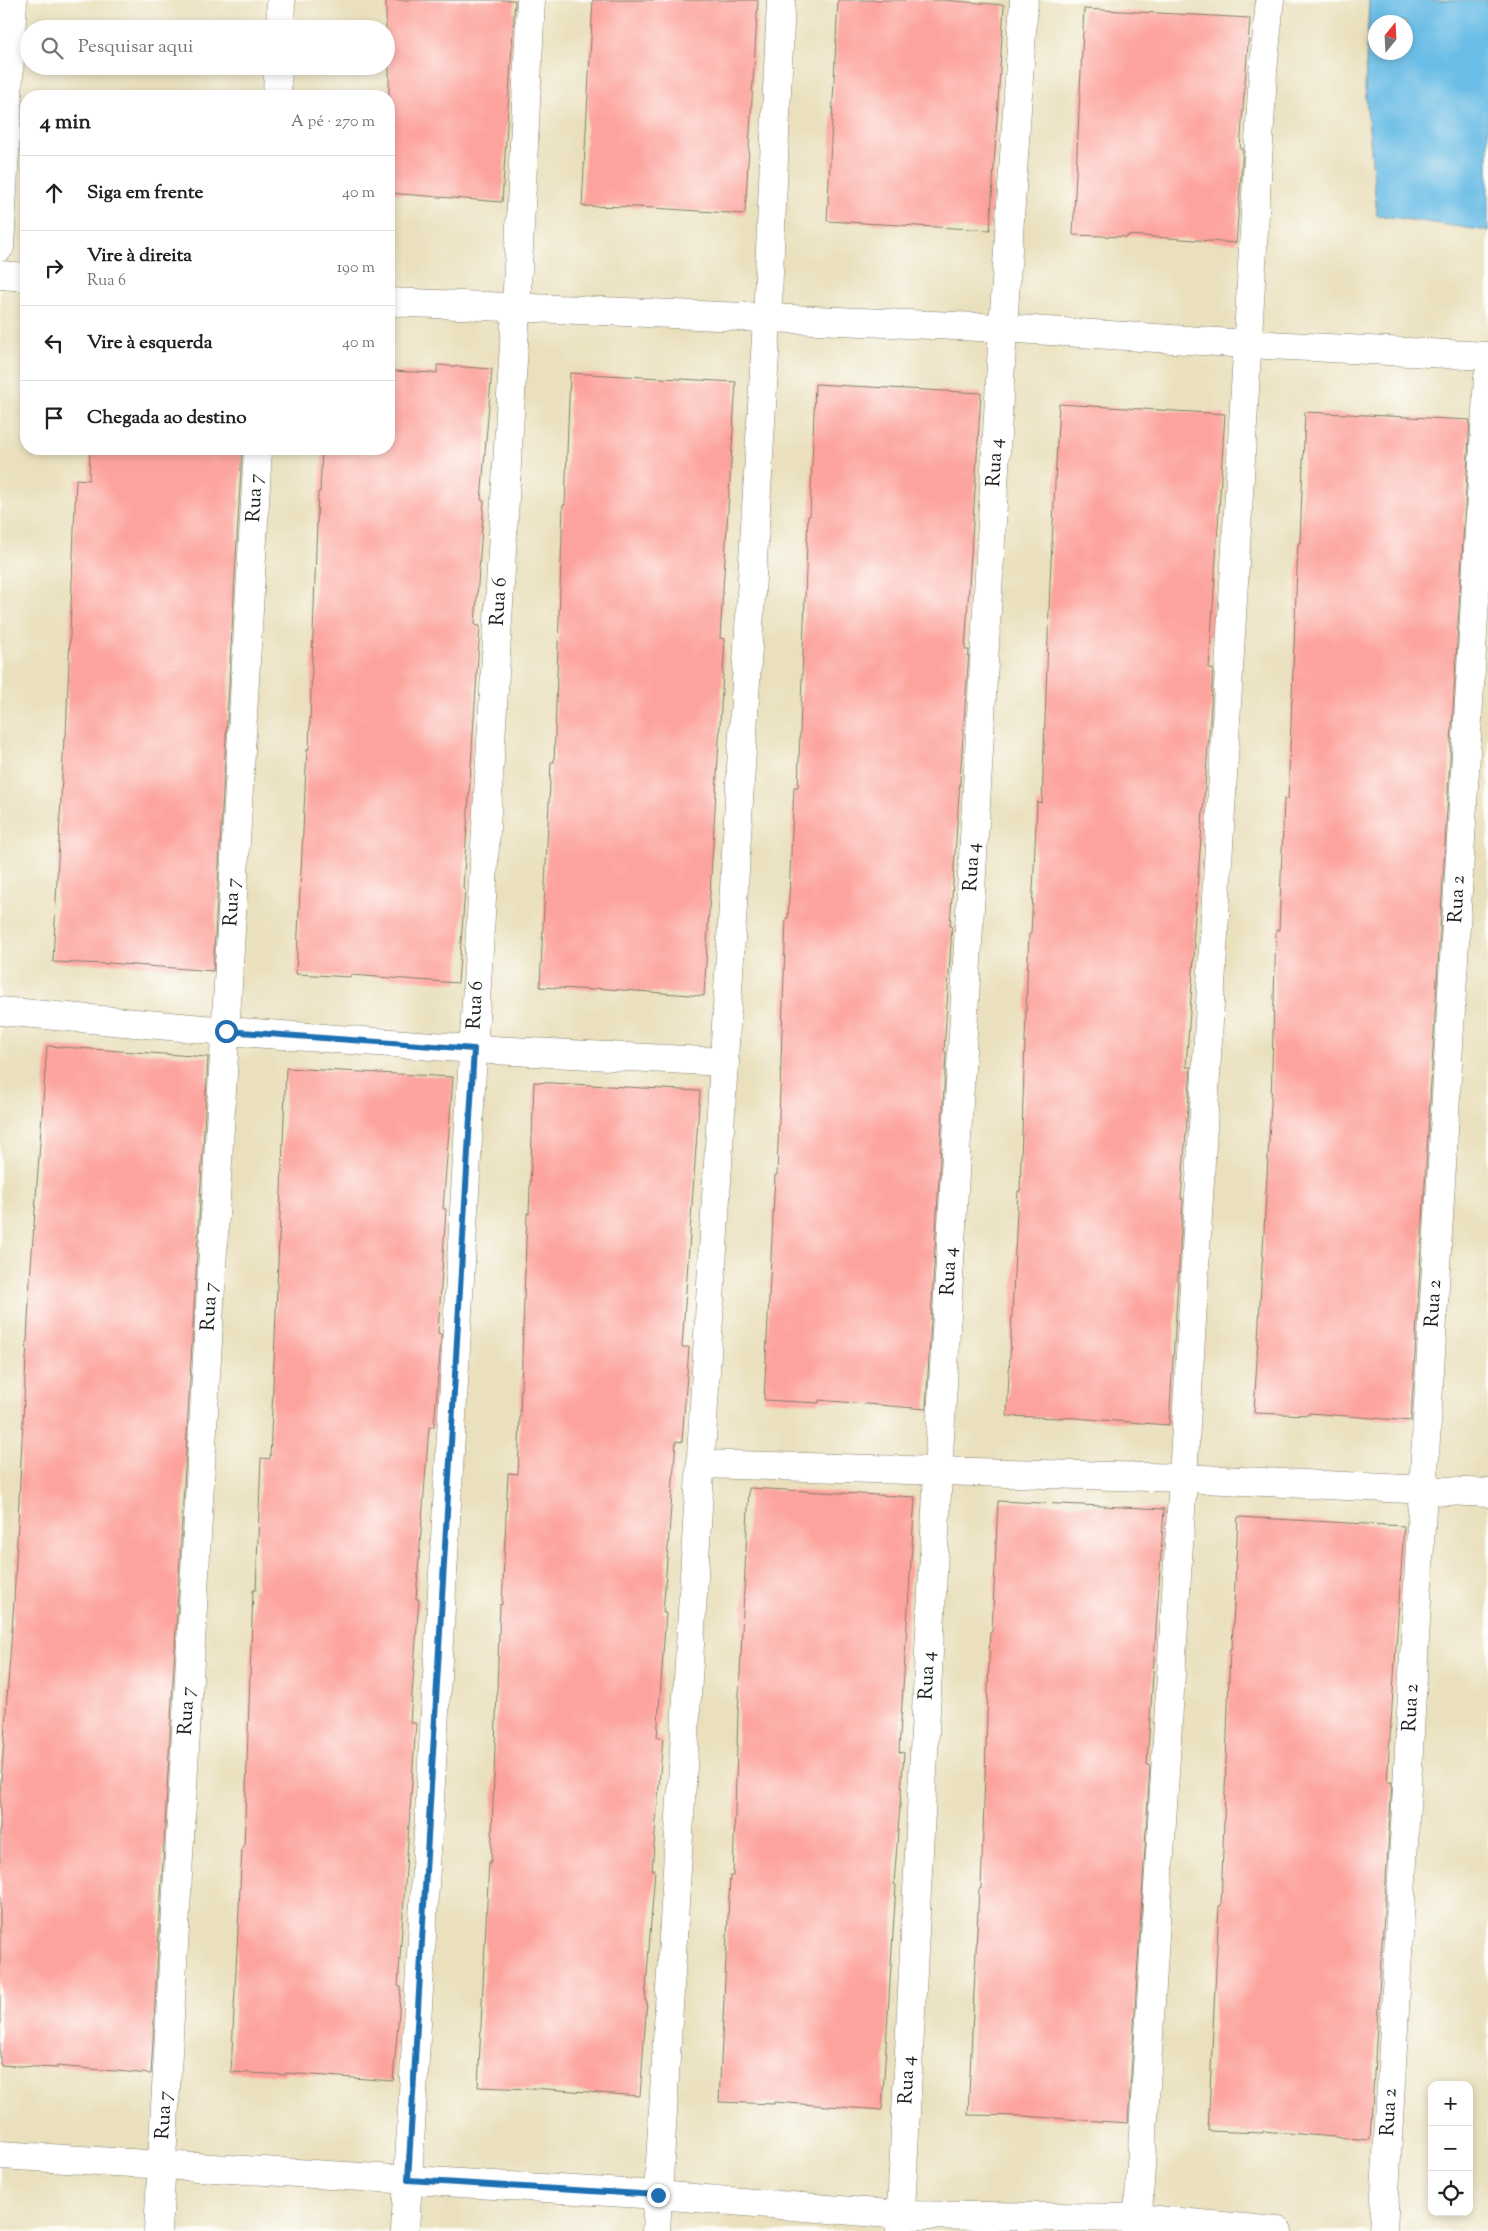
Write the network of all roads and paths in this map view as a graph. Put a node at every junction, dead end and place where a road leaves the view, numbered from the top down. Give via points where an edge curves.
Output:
1 (12, 0) edge
2 (282, 0) edge
3 (531, 0) edge
4 (781, 0) edge
5 (1024, 0) edge
6 (1270, 0) edge
7 (281, 20) edge
8 (278, 75) edge
9 (277, 90) edge
10 (0, 247) edge
11 (0, 275) edge
12 (20, 277) edge
13 (395, 302) edge
14 (516, 309) junction
15 (767, 319) junction
16 (1002, 328) junction
17 (1248, 344) junction
18 (1488, 356) edge
19 (1488, 376) edge
20 (258, 455) edge
21 (0, 1011) edge
22 (226, 1031) junction
23 (474, 1049) junction
24 (725, 1062) junction
25 (701, 1464) junction
26 (938, 1472) junction
27 (1183, 1478) junction
28 (1423, 1490) junction
29 (1488, 1493) edge
30 (0, 2155) edge
31 (162, 2164) junction
32 (408, 2180) junction
33 (658, 2195) junction
34 (900, 2223) edge
35 (1137, 2224) edge
36 (158, 2231) edge
37 (405, 2231) edge
38 (656, 2231) edge
39 (1278, 2231) edge
40 (1383, 2231) edge

1 - 10 street
2 - 7 street
3 - 14 street, Rua 6
4 - 15 street
5 - 16 street, Rua 4
6 - 17 street
8 - 9 street
11 - 12 street
13 - 14 street
14 - 15 street
14 - 23 street, Rua 6
15 - 16 street
15 - 24 street
16 - 17 street
16 - 26 street, Rua 4
17 - 18 street
17 - 27 street
19 - 28 street, Rua 2
20 - 22 street, Rua 7
21 - 22 street
22 - 23 street
22 - 31 street, Rua 7
23 - 24 street
23 - 32 street, Rua 6
24 - 25 street
25 - 26 street
25 - 33 street
26 - 27 street
26 - 34 street, Rua 4
27 - 28 street
27 - 35 street
28 - 29 street
28 - 40 street, Rua 2
30 - 31 street
31 - 32 street
31 - 36 street, Rua 7
32 - 33 street
32 - 37 street, Rua 6
33 - 34 street
33 - 38 street
34 - 35 street
35 - 39 street

